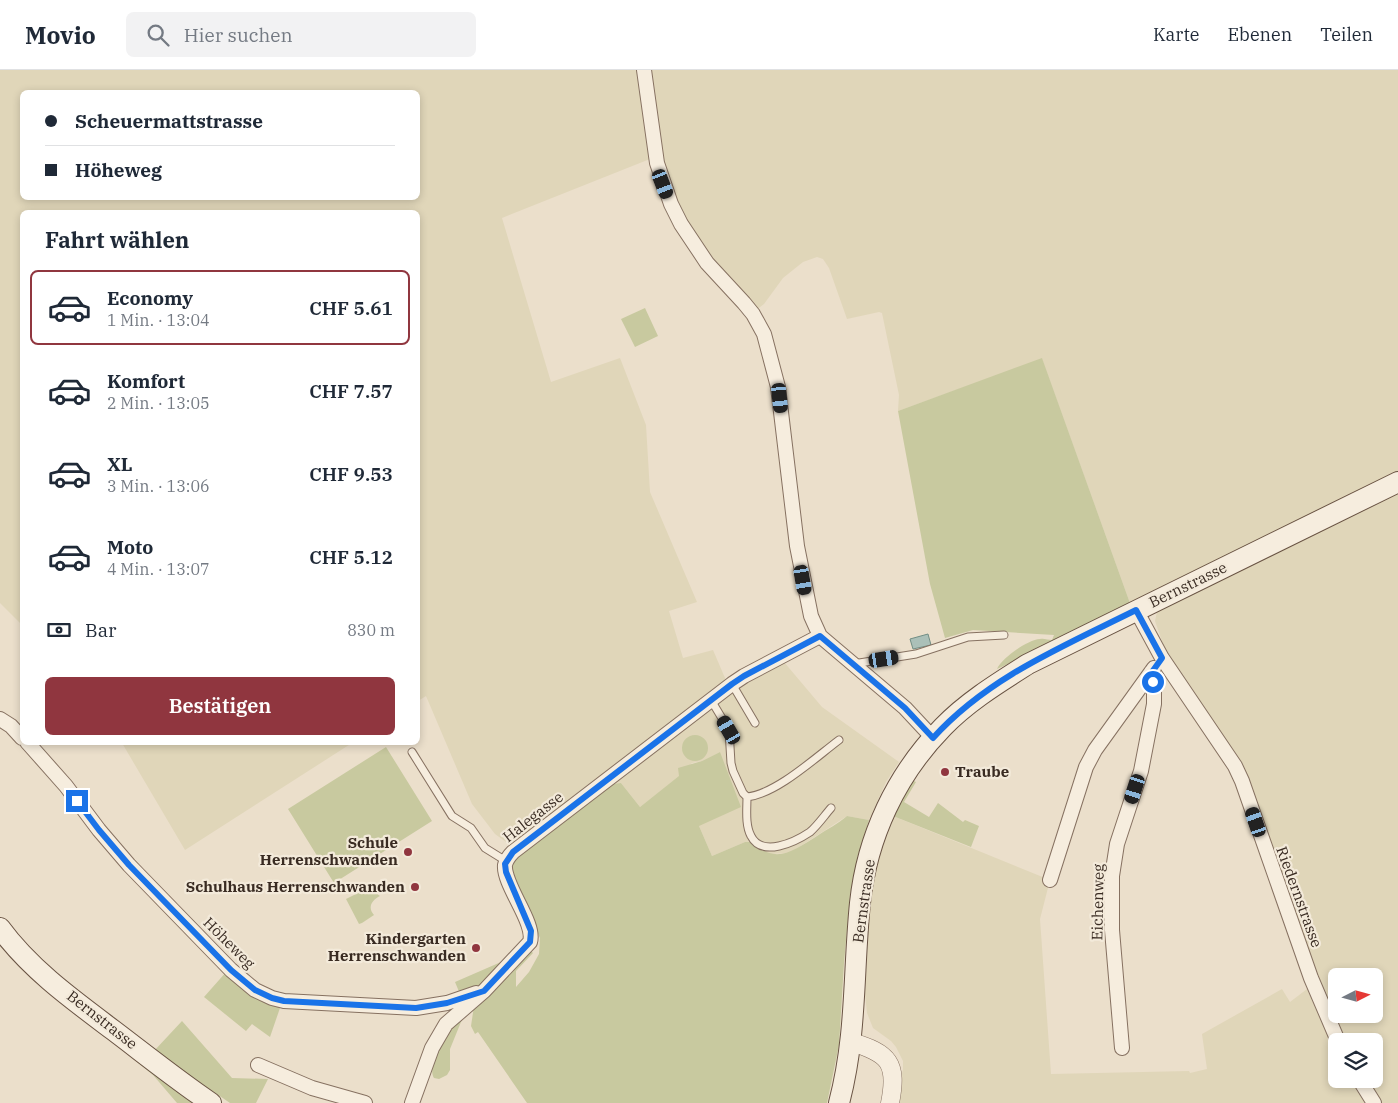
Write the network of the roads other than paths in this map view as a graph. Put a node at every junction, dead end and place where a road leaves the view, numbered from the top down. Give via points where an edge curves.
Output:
1 (644, 70) edge
2 (1398, 482) edge
3 (1136, 610) junction
4 (1004, 635) dead end
5 (820, 636) junction
6 (1162, 658) junction
7 (853, 664) junction
8 (1152, 672) junction
9 (732, 684) junction
10 (711, 700) junction
11 (0, 719) edge
12 (754, 723) dead end
13 (20, 736) edge
14 (933, 738) junction
15 (839, 740) dead end
16 (30, 745) edge
17 (412, 752) dead end
18 (747, 797) junction
19 (831, 808) dead end
20 (506, 861) junction
21 (1050, 880) dead end
22 (0, 928) edge
23 (484, 991) junction
24 (1335, 1033) edge
25 (851, 1042) junction
26 (1122, 1048) dead end
27 (258, 1065) dead end
28 (1365, 1088) edge
29 (211, 1103) edge
30 (365, 1103) edge
31 (412, 1103) edge
32 (839, 1103) edge
33 (890, 1103) edge
34 (1374, 1103) edge

1 - 5 street via 657,163 671,204 706,263 753,314 764,334 778,387 804,589
2 - 3 main road, Bernstrasse
3 - 6 street, Riedernstrasse
3 - 14 main road, Bernstrasse via 1028,664 993,686
4 - 7 lane via 968,637 916,654
5 - 7 street
5 - 9 street, Halegasse
6 - 8 street
6 - 24 street, Riedernstrasse via 1226,751 1242,781 1311,978
7 - 14 street via 905,708
8 - 21 street via 1086,767
8 - 26 street, Eichenweg via 1154,704 1141,771 1117,844 1112,876 1112,930
9 - 10 street, Halegasse
9 - 12 lane
10 - 18 lane via 729,730 730,763
10 - 20 street, Halegasse via 518,847
11 - 13 street
14 - 25 main road, Bernstrasse via 890,800 868,862 860,902
15 - 18 lane via 774,789
16 - 23 street, Höheweg via 129,865 231,970 259,992 284,1001 416,1008 447,1003
17 - 20 lane via 452,816 471,828 485,848
18 - 19 lane via 750,834 755,842 770,847 784,845 803,836
20 - 23 street, Halegasse via 506,872 531,938
22 - 29 main road, Bernstrasse via 21,954 97,1018
23 - 31 street, Halegasse via 457,1013 440,1034
25 - 32 main road, Bernstrasse
25 - 33 street via 873,1049 887,1060 893,1080
27 - 30 street via 312,1088
28 - 34 street

